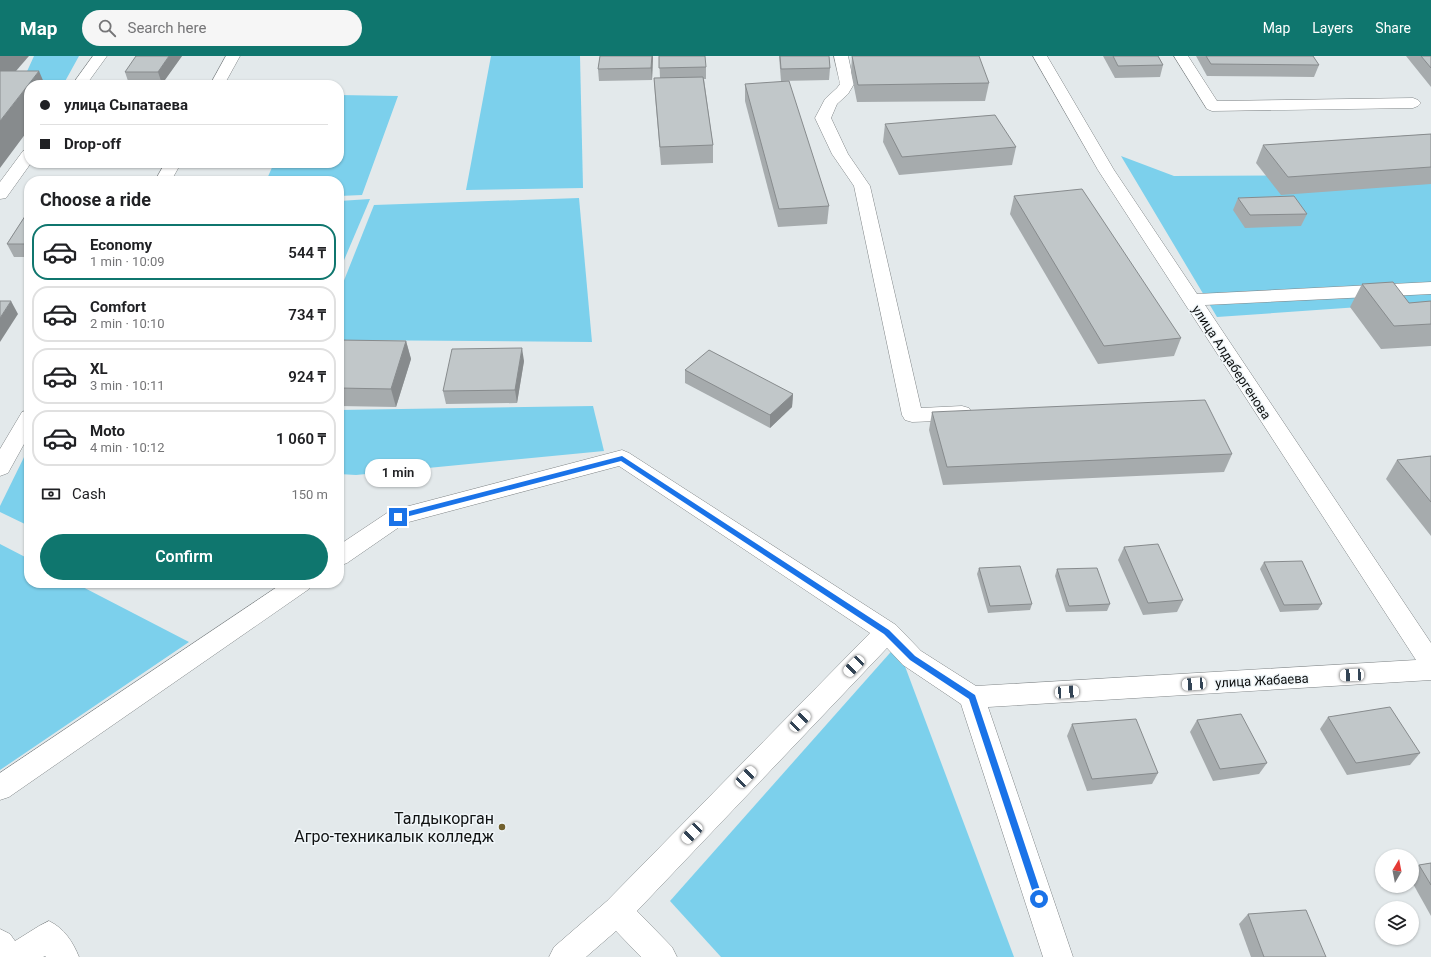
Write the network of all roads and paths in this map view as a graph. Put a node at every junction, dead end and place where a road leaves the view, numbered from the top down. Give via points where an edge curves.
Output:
1 (100, 56) edge
2 (233, 56) edge
3 (842, 56) edge
4 (1040, 56) edge
5 (1181, 56) edge
6 (83, 80) edge
7 (220, 80) edge
8 (1413, 103) dead end
9 (24, 161) edge
10 (0, 194) edge
11 (1431, 288) edge
12 (1192, 300) junction
13 (976, 412) edge
14 (24, 426) edge
15 (0, 468) edge
16 (344, 554) edge
17 (294, 588) edge
18 (887, 632) junction
19 (1431, 663) edge
20 (1431, 670) edge
21 (972, 697) junction
22 (0, 788) edge
23 (617, 911) junction
24 (0, 944) edge
25 (8, 957) edge
26 (17, 957) edge
27 (64, 957) edge
28 (564, 957) edge
29 (662, 957) edge
30 (1058, 957) edge

1 - 6 street
2 - 7 street
3 - 13 street via 847,84 830,102 823,118 845,164 862,186 912,415
4 - 12 street, улица Алдабергенова via 1106,170
5 - 8 street via 1212,106
9 - 10 street
11 - 12 street
12 - 19 street, улица Алдабергенова
14 - 15 street
16 - 18 street via 398,517 622,458
17 - 22 street
18 - 21 street via 912,658
18 - 23 street
20 - 21 street, улица Жабаева
21 - 30 street
23 - 28 street
23 - 29 street
24 - 25 street
26 - 27 street via 49,936

